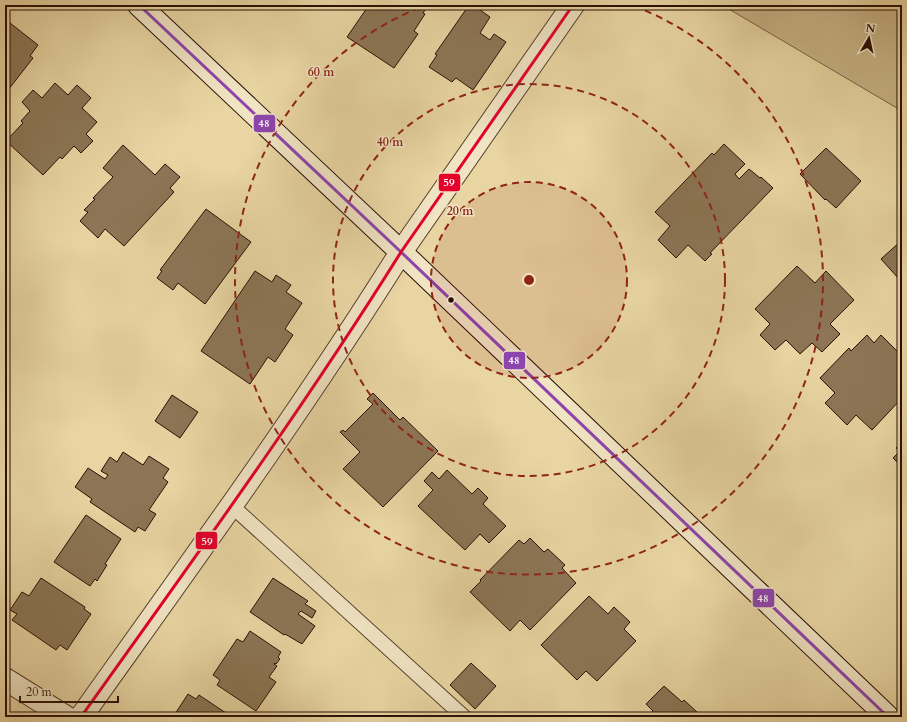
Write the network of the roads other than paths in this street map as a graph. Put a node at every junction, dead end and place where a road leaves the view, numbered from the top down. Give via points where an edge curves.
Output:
1 (139, 5) edge
2 (573, 5) edge
3 (401, 252) junction
4 (232, 506) junction
5 (5, 679) edge
6 (66, 717) edge
7 (81, 717) edge
8 (464, 717) edge
9 (888, 717) edge

1 - 3 main road
2 - 3 main road
3 - 4 main road
3 - 9 main road
4 - 7 main road
4 - 8 lane
5 - 6 main road

